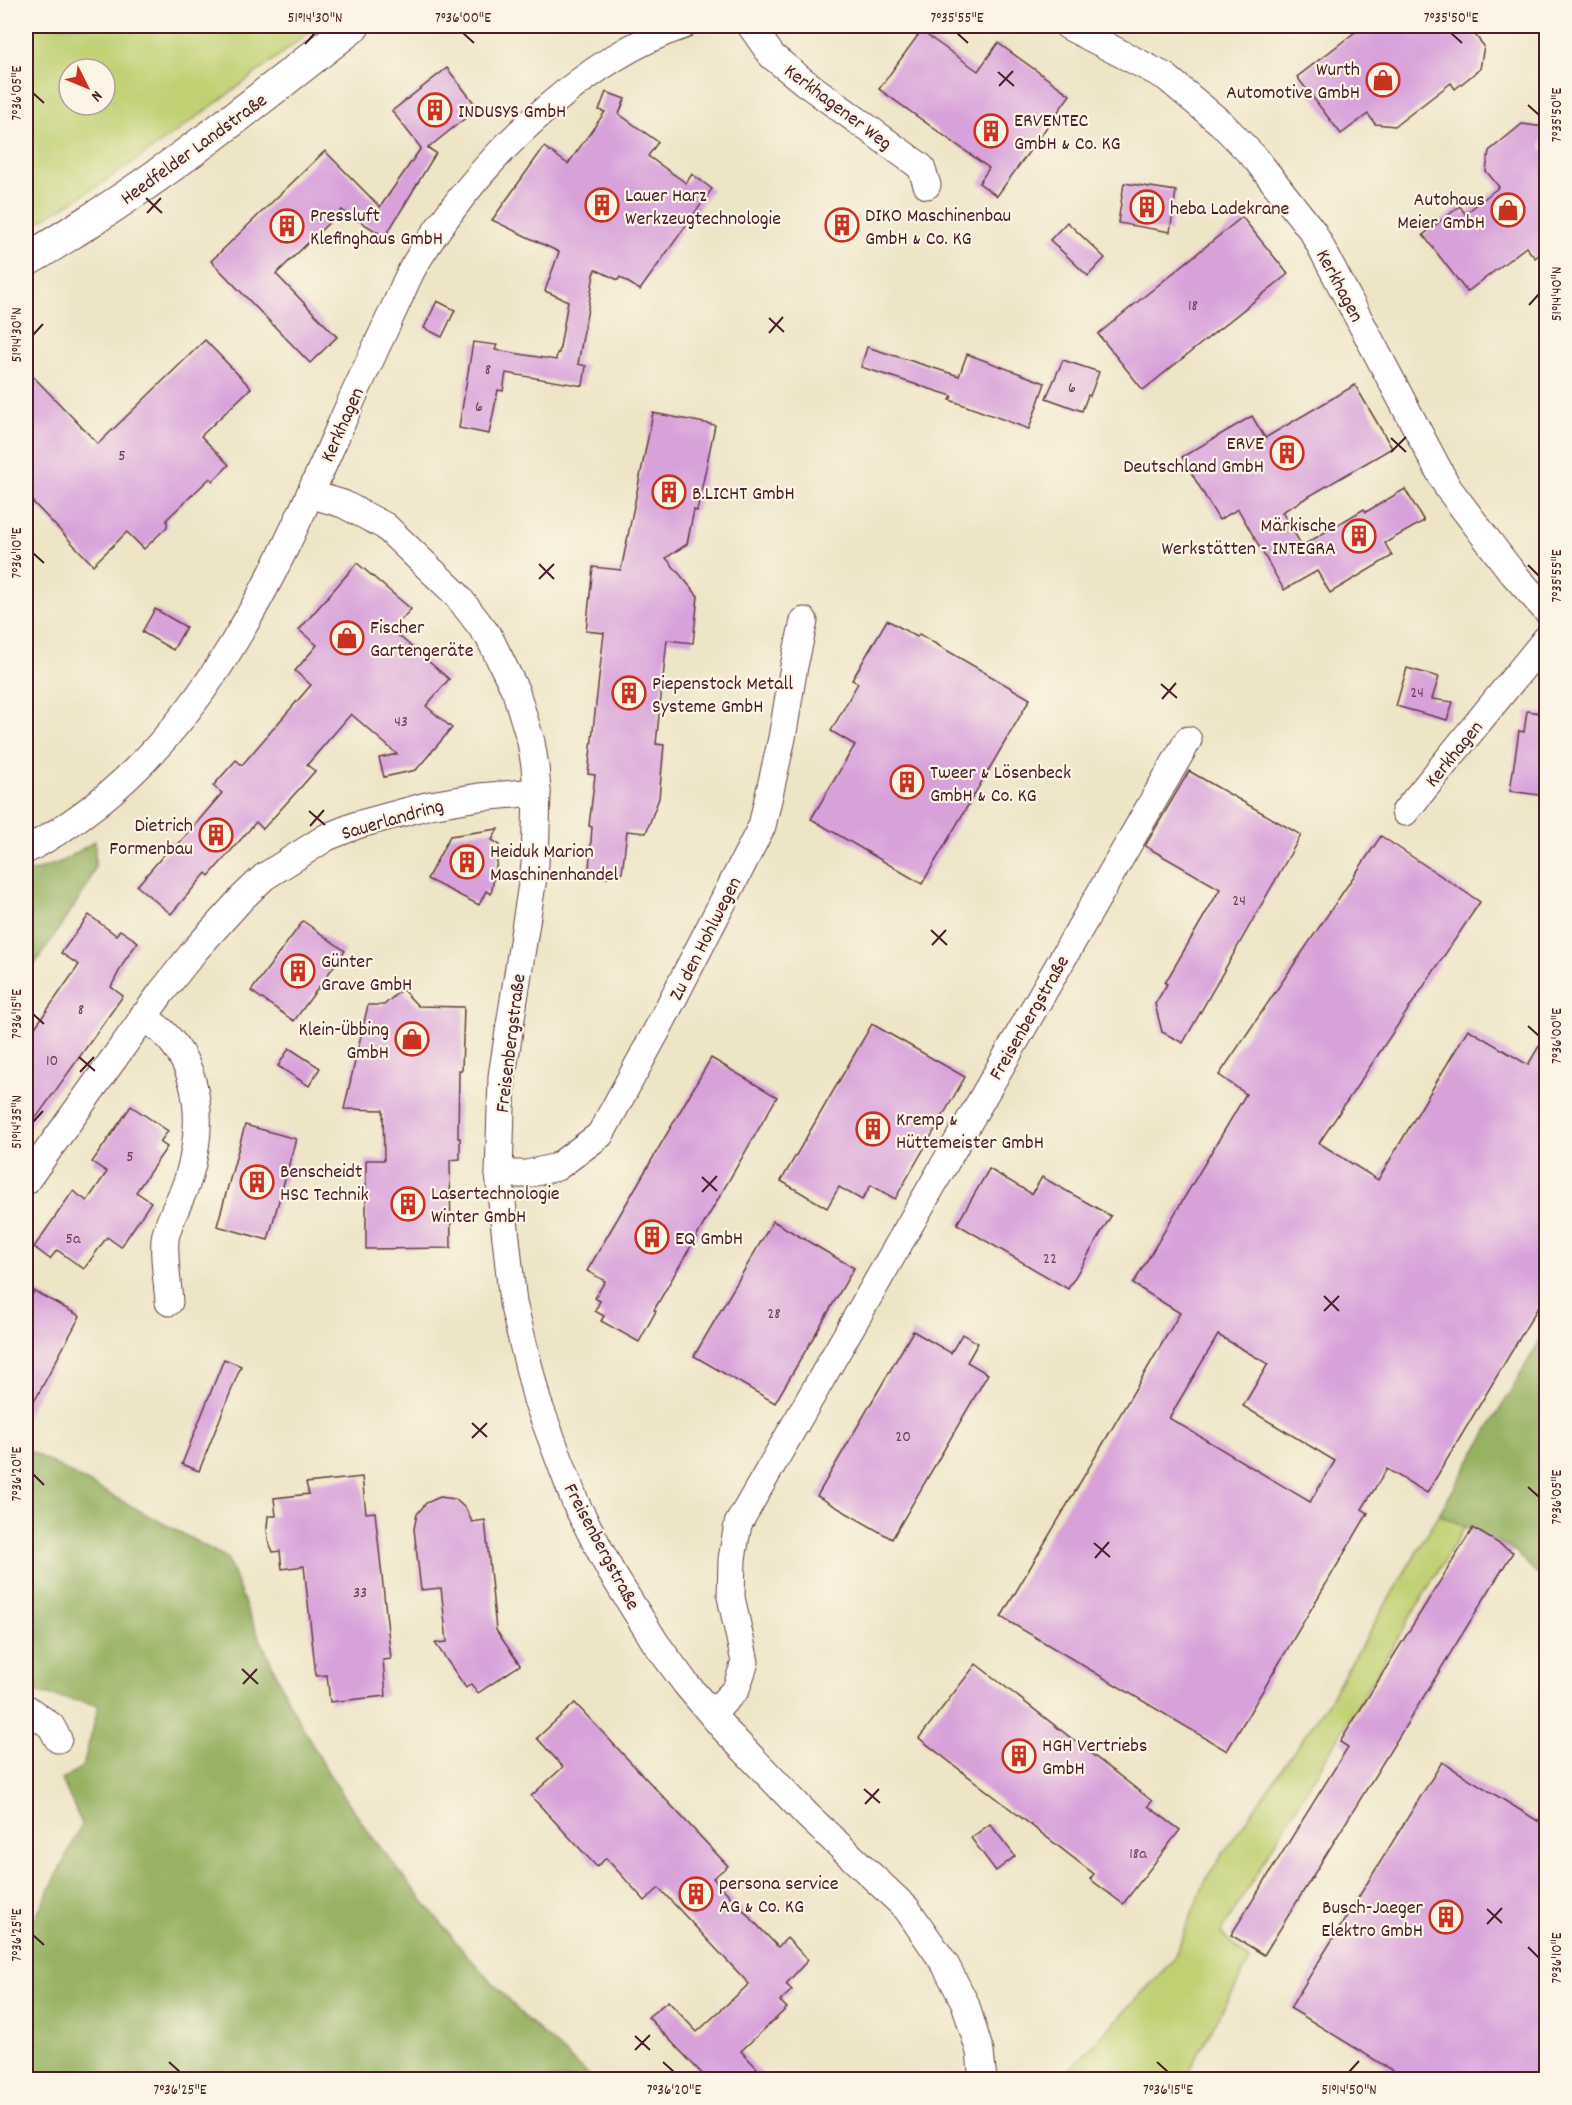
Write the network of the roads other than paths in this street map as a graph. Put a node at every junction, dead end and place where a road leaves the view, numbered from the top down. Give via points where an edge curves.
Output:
1 (353, 26) edge
2 (682, 26) edge
3 (751, 26) edge
4 (1068, 26) edge
5 (927, 185) dead end
6 (26, 260) edge
7 (310, 494) junction
8 (1546, 610) edge
9 (804, 621) dead end
10 (1546, 639) edge
11 (1188, 740) dead end
12 (537, 792) junction
13 (1405, 812) dead end
14 (26, 850) edge
15 (143, 1016) junction
16 (499, 1174) junction
17 (26, 1181) edge
18 (169, 1302) dead end
19 (26, 1708) edge
20 (712, 1714) junction
21 (58, 1739) dead end
22 (983, 2079) edge

1 - 6 main road, Heedfelder Landstraße via 156,176
2 - 7 street, Kerkhagen via 622,53 576,83 515,136 474,179 413,267
3 - 5 street, Kerkhagener Weg via 772,56 921,167
4 - 8 street, Kerkhagen via 1166,77 1222,124 1263,168 1313,232 1448,488
7 - 12 street, Freisenbergstraße via 343,504 385,526 456,594 489,637 516,692 531,742
7 - 14 street, Kerkhagen via 259,601 194,704 112,793
9 - 16 street, Zu den Hohlwegen via 762,826 600,1135 557,1167 527,1174
10 - 13 street, Kerkhagen
11 - 20 street, Freisenbergstraße via 738,1524 731,1596 745,1662 736,1689
12 - 15 street, Sauerlandring via 429,805 327,837 264,877 242,898
12 - 16 street, Freisenbergstraße via 535,865 502,1076
15 - 17 street, Sauerlandring
15 - 18 street via 164,1033 182,1058 192,1076 198,1106 188,1179 165,1235
16 - 20 street, Freisenbergstraße via 513,1304 537,1400 576,1504 610,1570 650,1633
19 - 21 street via 51,1726
20 - 22 street, Freisenbergstraße via 808,1816 907,1909 945,1964 965,2003 980,2052

